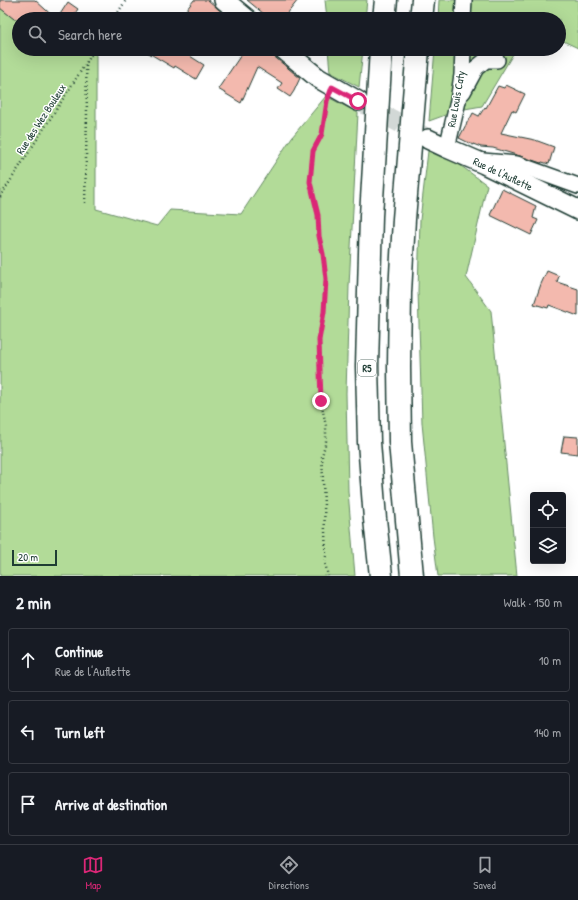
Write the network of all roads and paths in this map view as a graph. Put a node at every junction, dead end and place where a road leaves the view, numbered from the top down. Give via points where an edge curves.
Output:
1 (126, 0) edge
2 (224, 0) edge
3 (386, 0) edge
4 (423, 0) edge
5 (464, 0) edge
6 (118, 12) edge
7 (239, 12) edge
8 (385, 12) edge
9 (422, 12) edge
10 (463, 12) edge
11 (90, 56) edge
12 (291, 56) edge
13 (382, 56) edge
14 (417, 56) edge
15 (463, 56) edge
16 (497, 60) dead end
17 (86, 63) junction
18 (332, 87) junction
19 (358, 101) tunnel mouth
20 (458, 101) junction
21 (428, 139) tunnel mouth
22 (447, 148) junction
23 (475, 160) junction
24 (578, 186) edge
25 (0, 197) edge
26 (85, 203) dead end
27 (578, 210) edge
28 (375, 519) junction
29 (328, 576) edge
30 (376, 576) edge
31 (381, 576) edge
32 (412, 576) edge

1 - 6 path
2 - 7 street
3 - 8 highway
4 - 9 highway
5 - 10 street
11 - 17 path, Rue des Wez Bouleux
12 - 18 street
13 - 28 highway, R5 via 371,216 367,351 369,442
14 - 32 highway via 404,218 399,367 400,442
15 - 20 street, Rue Louis Caty
16 - 20 street via 486,60 476,68
17 - 25 path, Rue des Wez Bouleux
17 - 26 path
18 - 19 street
18 - 29 path via 322,134 313,151 310,182 318,215 326,279 319,340 321,401 326,426 322,456 325,563
20 - 22 street, Rue Louis Caty
21 - 22 street, Rue de l'Auflette
22 - 23 street, Rue de l'Auflette
23 - 24 street via 516,164
23 - 27 street, Rue de l'Auflette
28 - 30 highway
28 - 31 highway, R5

